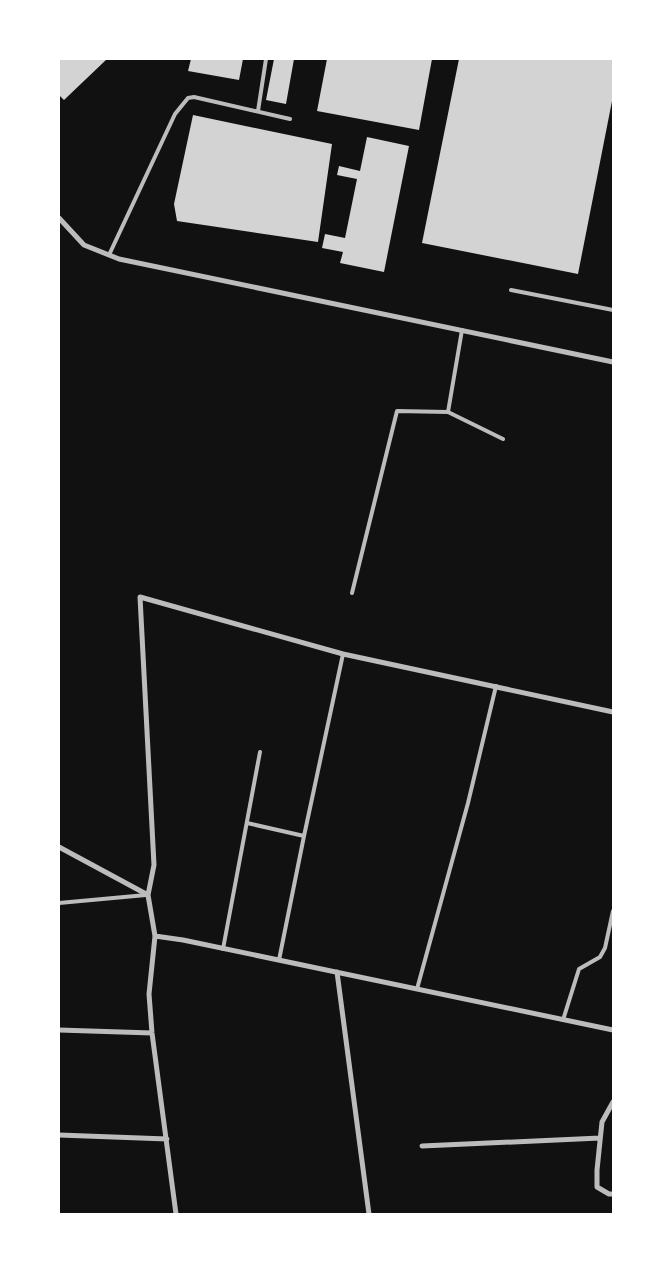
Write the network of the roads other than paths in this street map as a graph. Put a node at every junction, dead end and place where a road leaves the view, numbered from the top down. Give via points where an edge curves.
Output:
1 (266, 59) edge
2 (258, 111) junction
3 (290, 119) dead end
4 (59, 218) edge
5 (109, 255) junction
6 (512, 290) dead end
7 (613, 310) edge
8 (462, 330) junction
9 (613, 362) edge
10 (448, 412) junction
11 (503, 439) dead end
12 (352, 593) dead end
13 (343, 654) junction
14 (496, 686) junction
15 (613, 712) edge
16 (260, 752) dead end
17 (247, 824) junction
18 (304, 836) junction
19 (59, 848) edge
20 (148, 895) junction
21 (59, 903) edge
22 (613, 911) edge
23 (155, 936) junction
24 (223, 948) junction
25 (279, 960) junction
26 (337, 972) junction
27 (417, 989) junction
28 (563, 1020) junction
29 (59, 1030) edge
30 (613, 1030) edge
31 (152, 1033) junction
32 (613, 1102) edge
33 (59, 1135) edge
34 (600, 1138) junction
35 (167, 1139) junction
36 (422, 1146) dead end
37 (613, 1194) edge
38 (176, 1214) edge
39 (369, 1214) edge

1 - 2 lane
2 - 3 lane
2 - 5 lane via 188,98 175,114
4 - 5 street via 84,245
5 - 8 street
6 - 7 lane
8 - 9 street
8 - 10 lane
10 - 11 lane
10 - 12 lane via 397,411
13 - 14 street
13 - 18 lane
13 - 20 street via 140,597 154,865
14 - 15 street
14 - 27 lane
16 - 17 lane
17 - 18 lane
17 - 24 lane
18 - 25 lane
19 - 20 street
20 - 21 lane
20 - 23 street
22 - 28 lane via 605,948 600,957 579,969
23 - 24 street
23 - 31 street via 149,994
24 - 25 street
25 - 26 street
26 - 27 street
26 - 39 street
27 - 28 street
28 - 30 street
29 - 31 street
31 - 35 street
32 - 34 street via 602,1122
33 - 35 street
34 - 36 street
34 - 37 street via 597,1187
35 - 38 street

